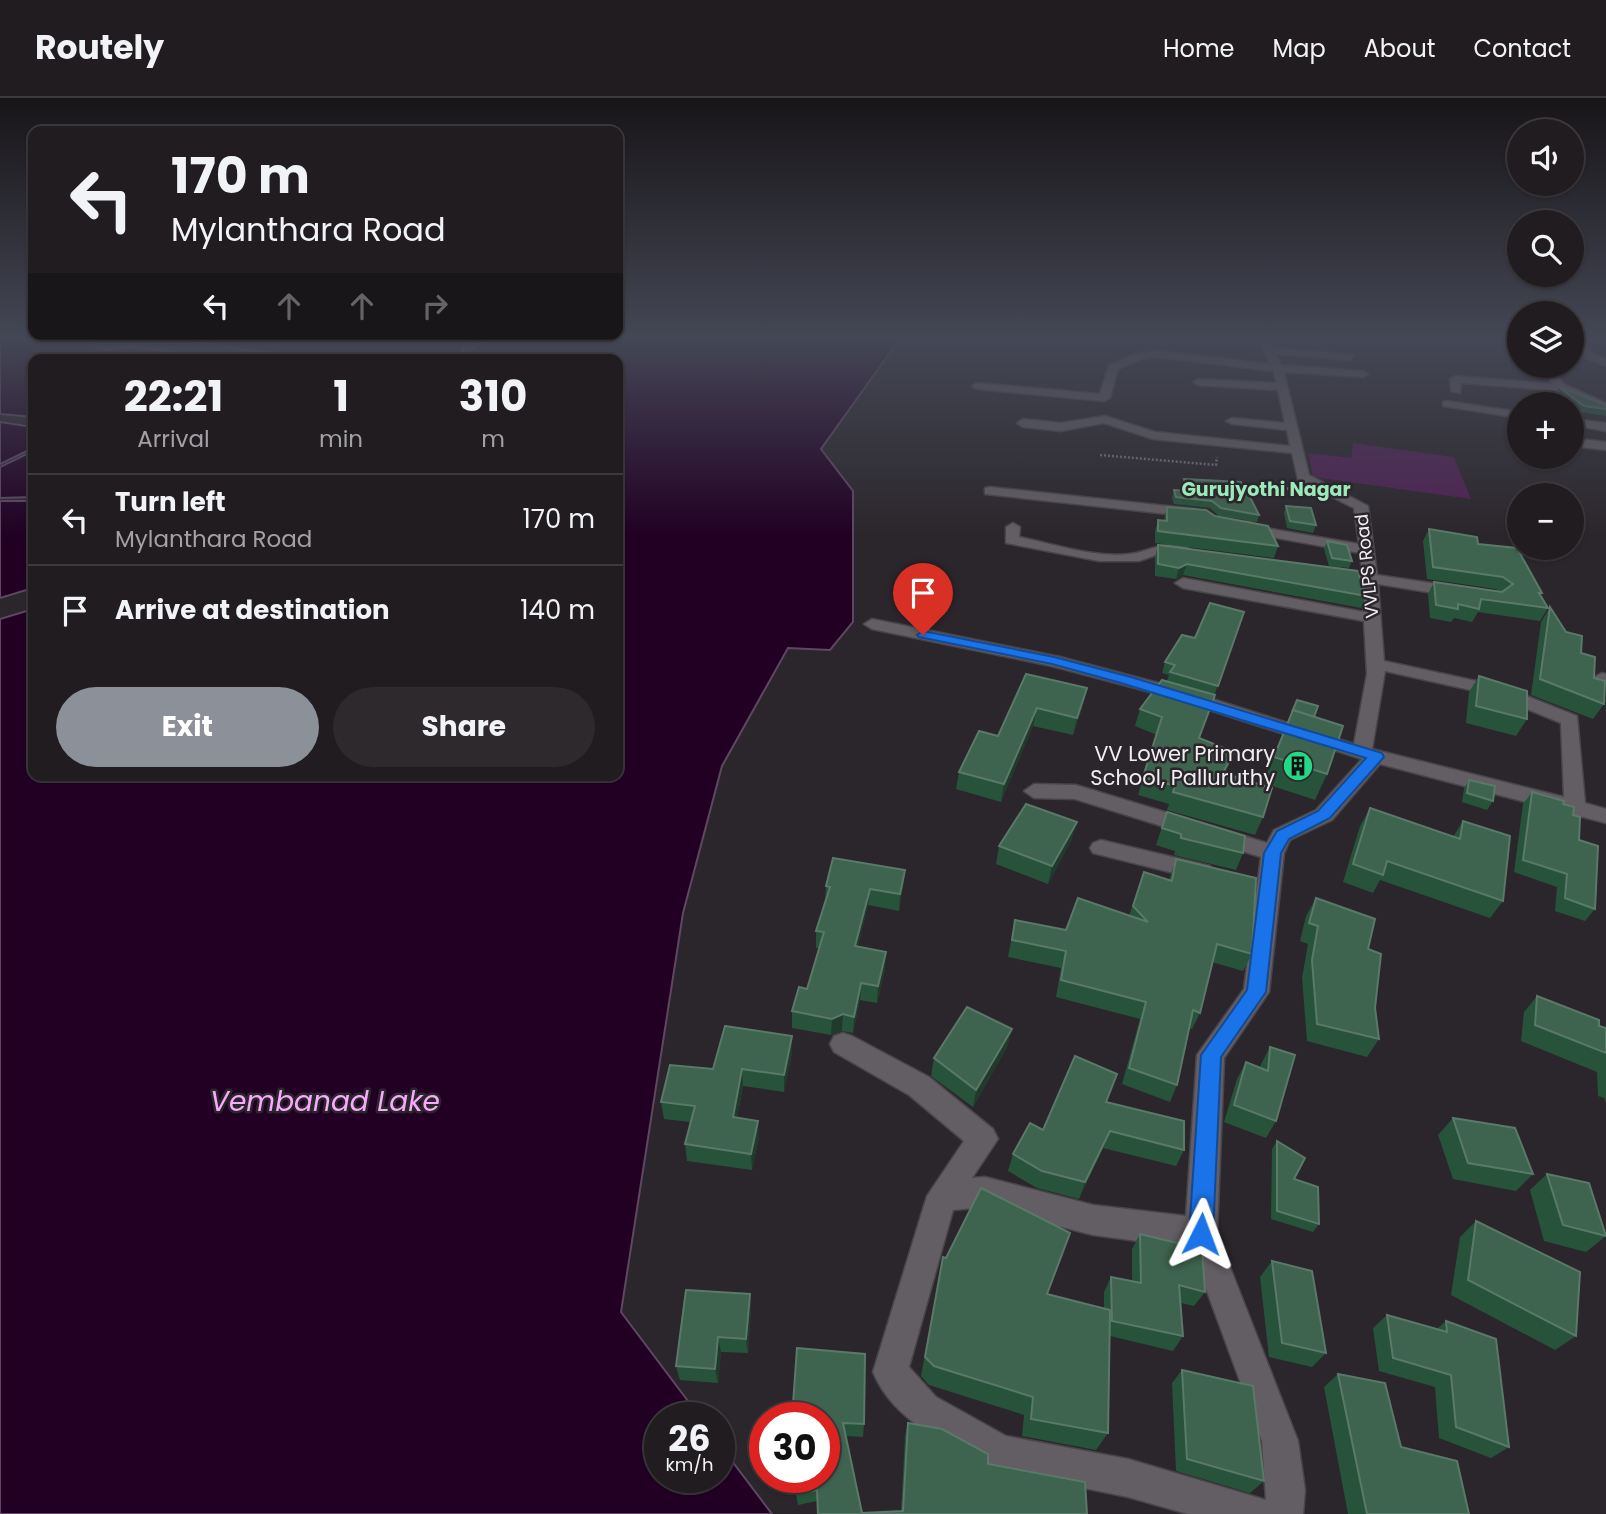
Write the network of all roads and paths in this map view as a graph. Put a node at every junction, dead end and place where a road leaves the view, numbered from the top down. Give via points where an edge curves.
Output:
1 (1286, 403) edge
2 (1447, 404) dead end
3 (1507, 413) edge
4 (1232, 421) dead end
5 (1023, 423) dead end
6 (1584, 424) edge
7 (1291, 427) junction
8 (1606, 428) edge
9 (1584, 443) edge
10 (1606, 446) edge
11 (1295, 450) junction
12 (1100, 455) dead end
13 (1228, 457) dead end
14 (1243, 485) edge
15 (990, 491) dead end
16 (1322, 491) junction
17 (1210, 515) edge
18 (1234, 524) edge
19 (1013, 527) dead end
20 (1367, 550) junction
21 (1198, 552) edge
22 (1316, 570) edge
23 (1370, 579) junction
24 (1184, 583) dead end
25 (1471, 593) edge
26 (1372, 618) junction
27 (872, 624) dead end
28 (1375, 664) junction
29 (1369, 755) junction
30 (1034, 791) dead end
31 (1575, 808) junction
32 (1606, 816) edge
33 (1101, 848) dead end
34 (1273, 853) junction
35 (1247, 883) junction
36 (843, 1044) dead end
37 (942, 1196) junction
38 (1201, 1234) junction
39 (1254, 1514) edge
40 (1284, 1514) edge

1 - 7 street, VVLPS Road
2 - 3 street
4 - 7 street
5 - 11 street via 1061,427 1105,419 1153,435
6 - 8 street
7 - 11 street, VVLPS Road
9 - 10 street
11 - 16 street, VVLPS Road via 1303,477
12 - 13 path via 1216,465 1217,456
14 - 16 path
15 - 17 street
16 - 20 street, VVLPS Road via 1361,506
18 - 20 street
19 - 21 street via 1011,540 1100,557 1139,557 1160,548
20 - 23 street, VVLPS Road
22 - 23 street
23 - 25 street
23 - 26 street, VVLPS Road
24 - 26 street
26 - 28 street, VVLPS Road
27 - 29 street via 1067,664
28 - 29 street, VVLPS Road
28 - 31 street via 1498,691 1570,720
29 - 31 street
29 - 34 street via 1324,815 1282,835
30 - 34 street via 1076,792
31 - 32 street
33 - 35 street
34 - 35 street
35 - 38 street via 1256,992 1211,1055
36 - 37 street via 919,1086 983,1139
37 - 38 street via 985,1192 1093,1220
37 - 39 street via 890,1372 923,1410 1001,1452 1128,1478
38 - 40 street via 1280,1441

